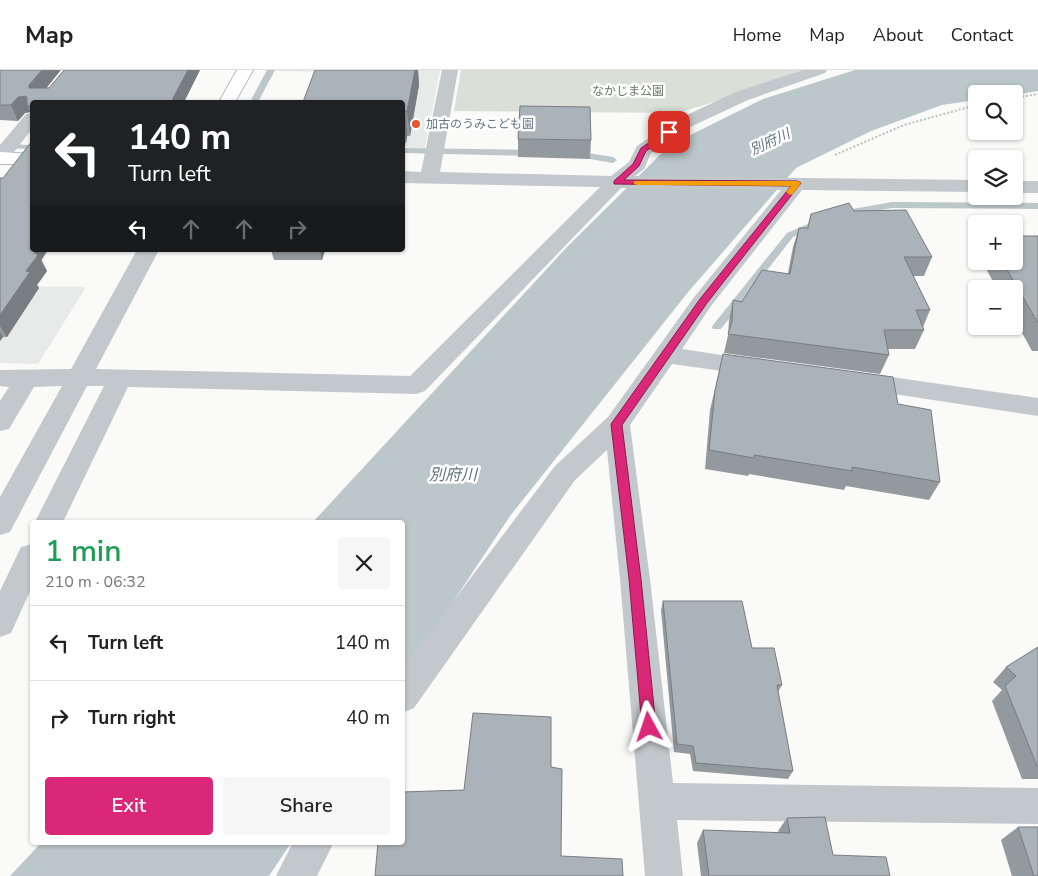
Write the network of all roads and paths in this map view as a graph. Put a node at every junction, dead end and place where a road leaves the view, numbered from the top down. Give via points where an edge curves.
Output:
1 (245, 70) edge
2 (450, 70) edge
3 (819, 70) edge
4 (1038, 94) edge
5 (1023, 96) edge
6 (228, 100) edge
7 (968, 107) edge
8 (30, 120) edge
9 (0, 157) edge
10 (30, 159) edge
11 (405, 177) edge
12 (430, 178) junction
13 (616, 182) junction
14 (797, 183) junction
15 (968, 186) edge
16 (1023, 187) edge
17 (1038, 187) edge
18 (147, 252) edge
19 (664, 356) junction
20 (779, 370) edge
21 (80, 377) junction
22 (0, 378) edge
23 (120, 378) junction
24 (836, 378) edge
25 (26, 379) junction
26 (1038, 407) edge
27 (0, 422) edge
28 (617, 424) junction
29 (50, 520) edge
30 (0, 524) edge
31 (30, 560) edge
32 (0, 623) edge
33 (405, 693) edge
34 (656, 801) junction
35 (1038, 806) edge
36 (313, 845) edge
37 (295, 876) edge
38 (664, 876) edge

1 - 6 main road
2 - 12 street
3 - 13 street via 742,96 682,124 643,150 636,165
4 - 5 path
7 - 14 path via 875,134 817,164
8 - 9 street
9 - 10 main road
11 - 12 street
12 - 13 street
13 - 14 street
13 - 23 street via 416,385
14 - 15 street
14 - 19 street via 703,301
16 - 17 street
18 - 21 street
19 - 20 street
19 - 28 street
21 - 23 street
21 - 25 street
21 - 30 street
22 - 25 street
23 - 29 street
24 - 26 street
25 - 27 street
28 - 33 street via 565,473
28 - 34 street
31 - 32 street
34 - 35 street
34 - 38 street
36 - 37 street

